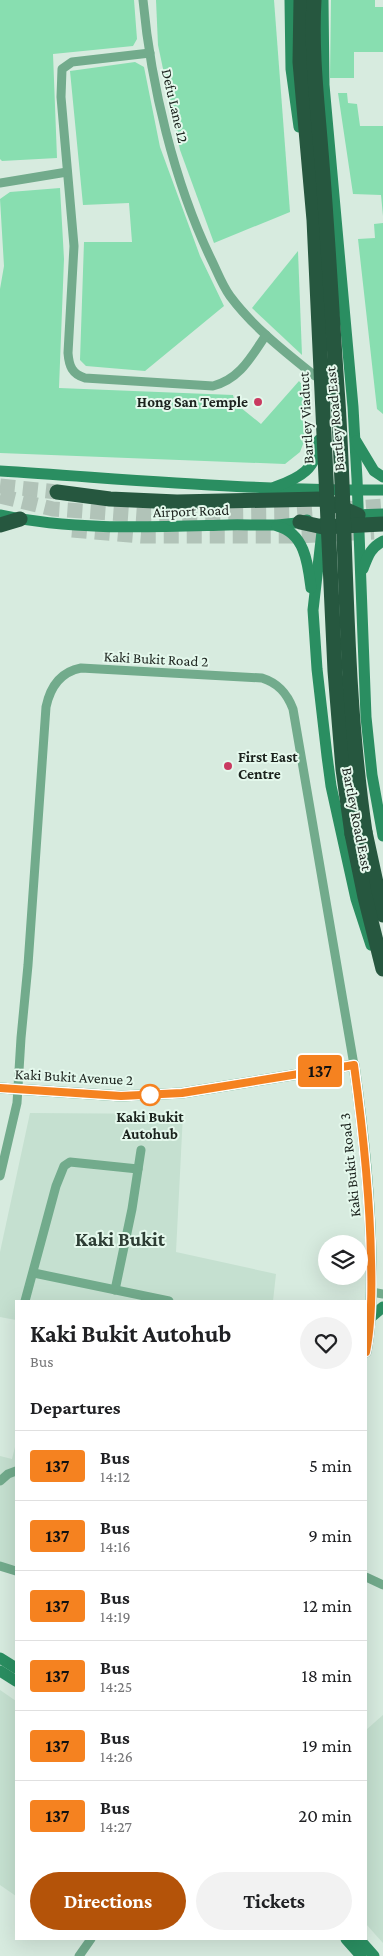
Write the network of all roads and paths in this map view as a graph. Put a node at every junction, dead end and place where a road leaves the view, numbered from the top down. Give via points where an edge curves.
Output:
1 (143, 0) edge
2 (290, 0) edge
3 (297, 0) edge
4 (301, 0) edge
5 (314, 0) edge
6 (321, 0) edge
7 (150, 52) junction
8 (67, 172) junction
9 (0, 183) edge
10 (308, 237) junction
11 (337, 239) junction
12 (266, 335) junction
13 (315, 364) junction
14 (303, 366) junction
15 (315, 376) junction
16 (355, 440) junction
17 (0, 471) edge
18 (383, 477) edge
19 (275, 487) junction
20 (358, 490) junction
21 (383, 490) edge
22 (57, 492) tunnel mouth
23 (322, 495) junction
24 (383, 514) edge
25 (0, 515) edge
26 (20, 519) junction
27 (358, 520) junction
28 (300, 522) joint
29 (323, 522) junction
30 (271, 524) junction
31 (383, 524) edge
32 (0, 525) edge
33 (383, 542) edge
34 (361, 576) junction
35 (313, 610) junction
36 (359, 833) junction
37 (383, 836) edge
38 (383, 915) edge
39 (383, 971) edge
40 (354, 1065) junction
41 (0, 1088) edge
42 (18, 1090) junction
43 (141, 1150) dead end
44 (138, 1168) junction
45 (0, 1176) edge
46 (34, 1273) junction
47 (115, 1290) junction
48 (378, 1293) edge
49 (25, 1300) edge
50 (163, 1300) edge
51 (383, 1307) edge
52 (370, 1318) junction
53 (367, 1345) edge
54 (15, 1471) edge
55 (0, 1481) edge
56 (0, 1566) edge
57 (15, 1571) edge
58 (367, 1577) edge
59 (383, 1585) edge
60 (0, 1658) edge
61 (15, 1667) edge
62 (0, 1671) edge
63 (15, 1680) edge
64 (90, 1940) edge
65 (347, 1940) edge
66 (360, 1940) edge
67 (79, 1956) edge
68 (361, 1956) edge
69 (374, 1956) edge

1 - 7 street
2 - 10 main road, Bartley Road East via 291,69 302,151
3 - 6 main road via 306,7
4 - 36 highway, Bartley Viaduct, bridge via 301,72 314,220 335,680 342,760
5 - 36 highway, bridge via 314,67 340,430
6 - 11 main road, Bartley Road East via 324,86
7 - 8 street, Defu Lane 12 via 72,62 62,69
7 - 12 street, Defu Lane 12 via 167,139 201,237 229,295
8 - 9 street
8 - 12 street, Defu Lane 12 via 74,246 68,353 69,365 78,376 213,386 236,376
10 - 11 main road via 323,229
10 - 13 main road, Bartley Road East
11 - 16 main road, Bartley Road East
12 - 14 street, Defu Lane 12
13 - 14 street
13 - 15 main road, Bartley Road East
14 - 15 street, Defu Lane 12
15 - 19 main road, Bartley Road East via 320,441 316,459 297,479
16 - 18 main road via 374,471
16 - 20 main road, Bartley Road East
17 - 19 main road, Airport Road via 209,486
19 - 23 main road, Airport Road
20 - 21 main road, Airport Road
20 - 23 main road, Airport Road
20 - 27 main road, Bartley Road East
22 - 23 highway via 110,499 177,502
23 - 27 highway
23 - 29 main road, Bartley Road East
24 - 27 main road
25 - 26 main road, Airport Road
26 - 30 main road, Airport Road via 50,524 135,528
26 - 32 highway
27 - 29 highway
27 - 31 highway
27 - 34 main road, Bartley Road East
28 - 29 highway
28 - 30 main road, Airport Road
29 - 35 main road, Bartley Road East
30 - 35 main road via 286,528 302,546 309,569
33 - 34 main road via 368,553
34 - 37 main road, Bartley Road East via 366,717
35 - 39 main road, Bartley Road East via 331,786 356,899
36 - 38 highway, Bartley Road East
36 - 39 highway, Bartley Road East via 365,897
40 - 42 main road, Kaki Bukit Avenue 2 via 182,1093 121,1096
40 - 42 street, Kaki Bukit Road 2 via 295,717 284,691 262,678 80,668 62,676 51,689 46,707
40 - 48 main road, Kaki Bukit Road 3
41 - 42 main road, Kaki Bukit Avenue 2
42 - 45 street, Kaki Bukit Road 2
43 - 44 street
44 - 46 street via 70,1162 64,1166
44 - 47 street
46 - 47 street
46 - 49 street
47 - 50 street
48 - 52 main road, Kaki Bukit Road 3
51 - 52 main road
52 - 53 main road, Kaki Bukit Road 3
54 - 55 street
56 - 57 street
58 - 59 street
60 - 61 main road
62 - 63 main road
64 - 67 street
65 - 68 main road
66 - 69 main road

